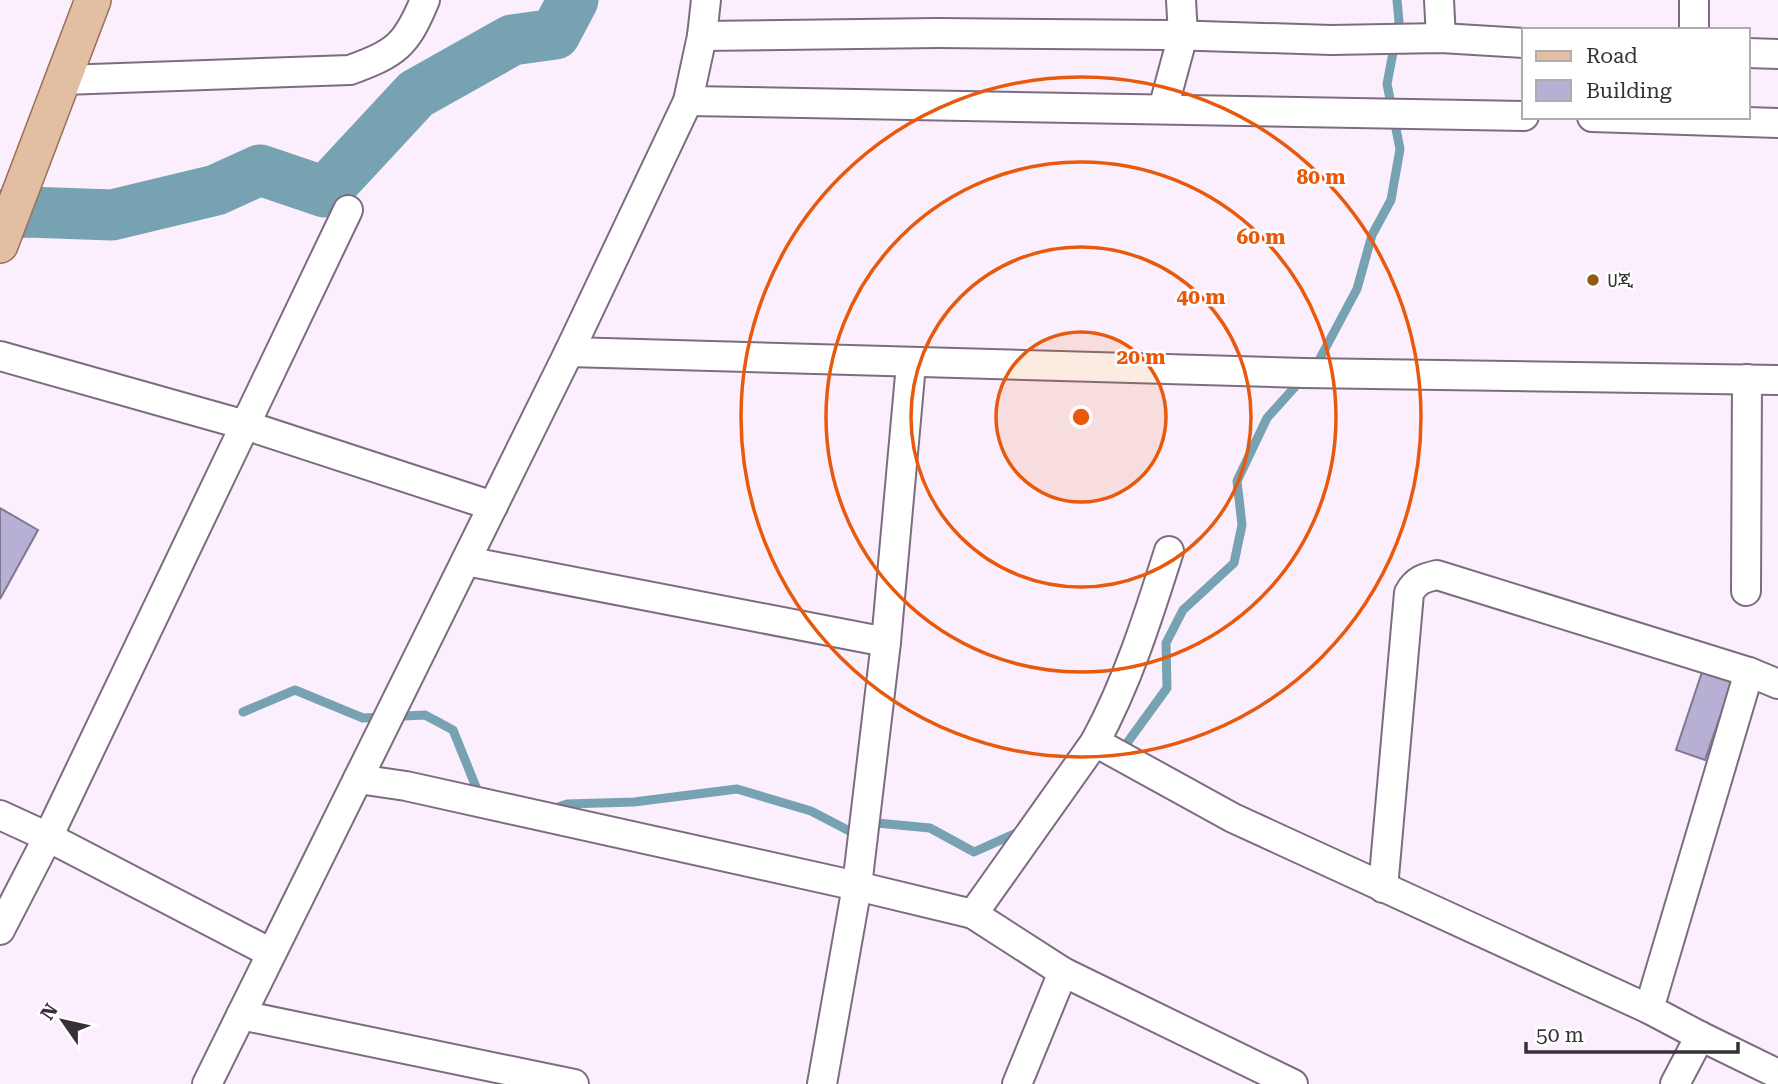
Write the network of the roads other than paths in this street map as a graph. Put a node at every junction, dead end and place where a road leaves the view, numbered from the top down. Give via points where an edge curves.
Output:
1 (93, 0) edge
2 (425, 0) edge
3 (706, 0) edge
4 (1181, 0) edge
5 (1439, 0) edge
6 (1694, 0) edge
7 (1694, 28) edge
8 (1183, 35) junction
9 (702, 36) junction
10 (1441, 38) junction
11 (1522, 43) edge
12 (1750, 53) edge
13 (1778, 54) edge
14 (62, 80) junction
15 (688, 101) junction
16 (1163, 109) junction
17 (1522, 116) edge
18 (1666, 119) edge
19 (1778, 122) edge
20 (348, 210) dead end
21 (0, 245) edge
22 (569, 352) junction
23 (0, 356) edge
24 (911, 364) junction
25 (1747, 379) junction
26 (1778, 380) edge
27 (245, 425) junction
28 (493, 506) junction
29 (1168, 551) dead end
30 (466, 561) junction
31 (1746, 591) dead end
32 (886, 642) junction
33 (1749, 672) junction
34 (1778, 684) edge
35 (1095, 742) junction
36 (358, 779) junction
37 (0, 815) edge
38 (48, 837) junction
39 (857, 886) junction
40 (1383, 888) junction
41 (973, 914) junction
42 (0, 930) edge
43 (271, 953) junction
44 (1063, 972) junction
45 (1649, 1009) junction
46 (241, 1015) junction
47 (1700, 1036) junction
48 (1778, 1074) edge
49 (207, 1084) edge
50 (574, 1084) edge
51 (822, 1084) edge
52 (1017, 1084) edge
53 (1293, 1084) edge
54 (1675, 1084) edge

1 - 14 main road
2 - 14 street via 409,36 384,57 350,70
3 - 9 street
4 - 8 street
5 - 10 street
6 - 7 street
8 - 9 street
8 - 10 street
8 - 16 street
9 - 15 street
10 - 11 street
12 - 13 street
14 - 21 main road
15 - 16 street
15 - 22 street
16 - 17 street
18 - 19 street
20 - 27 street
22 - 24 street
22 - 28 street
23 - 27 street
24 - 25 street
24 - 32 street
25 - 26 street
25 - 31 street
27 - 28 street
27 - 38 street
28 - 30 street
29 - 35 street via 1141,641
30 - 32 street
30 - 36 street
32 - 39 street
33 - 34 street
33 - 40 street via 1437,575 1421,578 1409,593
33 - 45 street
35 - 40 street via 1233,818
35 - 41 street
36 - 39 street
36 - 43 street
37 - 38 street
38 - 42 street
38 - 43 street
39 - 41 street
39 - 51 street
40 - 45 street
41 - 44 street
43 - 46 street
44 - 52 street
44 - 53 street
45 - 47 street
46 - 49 street
46 - 50 street
47 - 48 street
47 - 54 street

